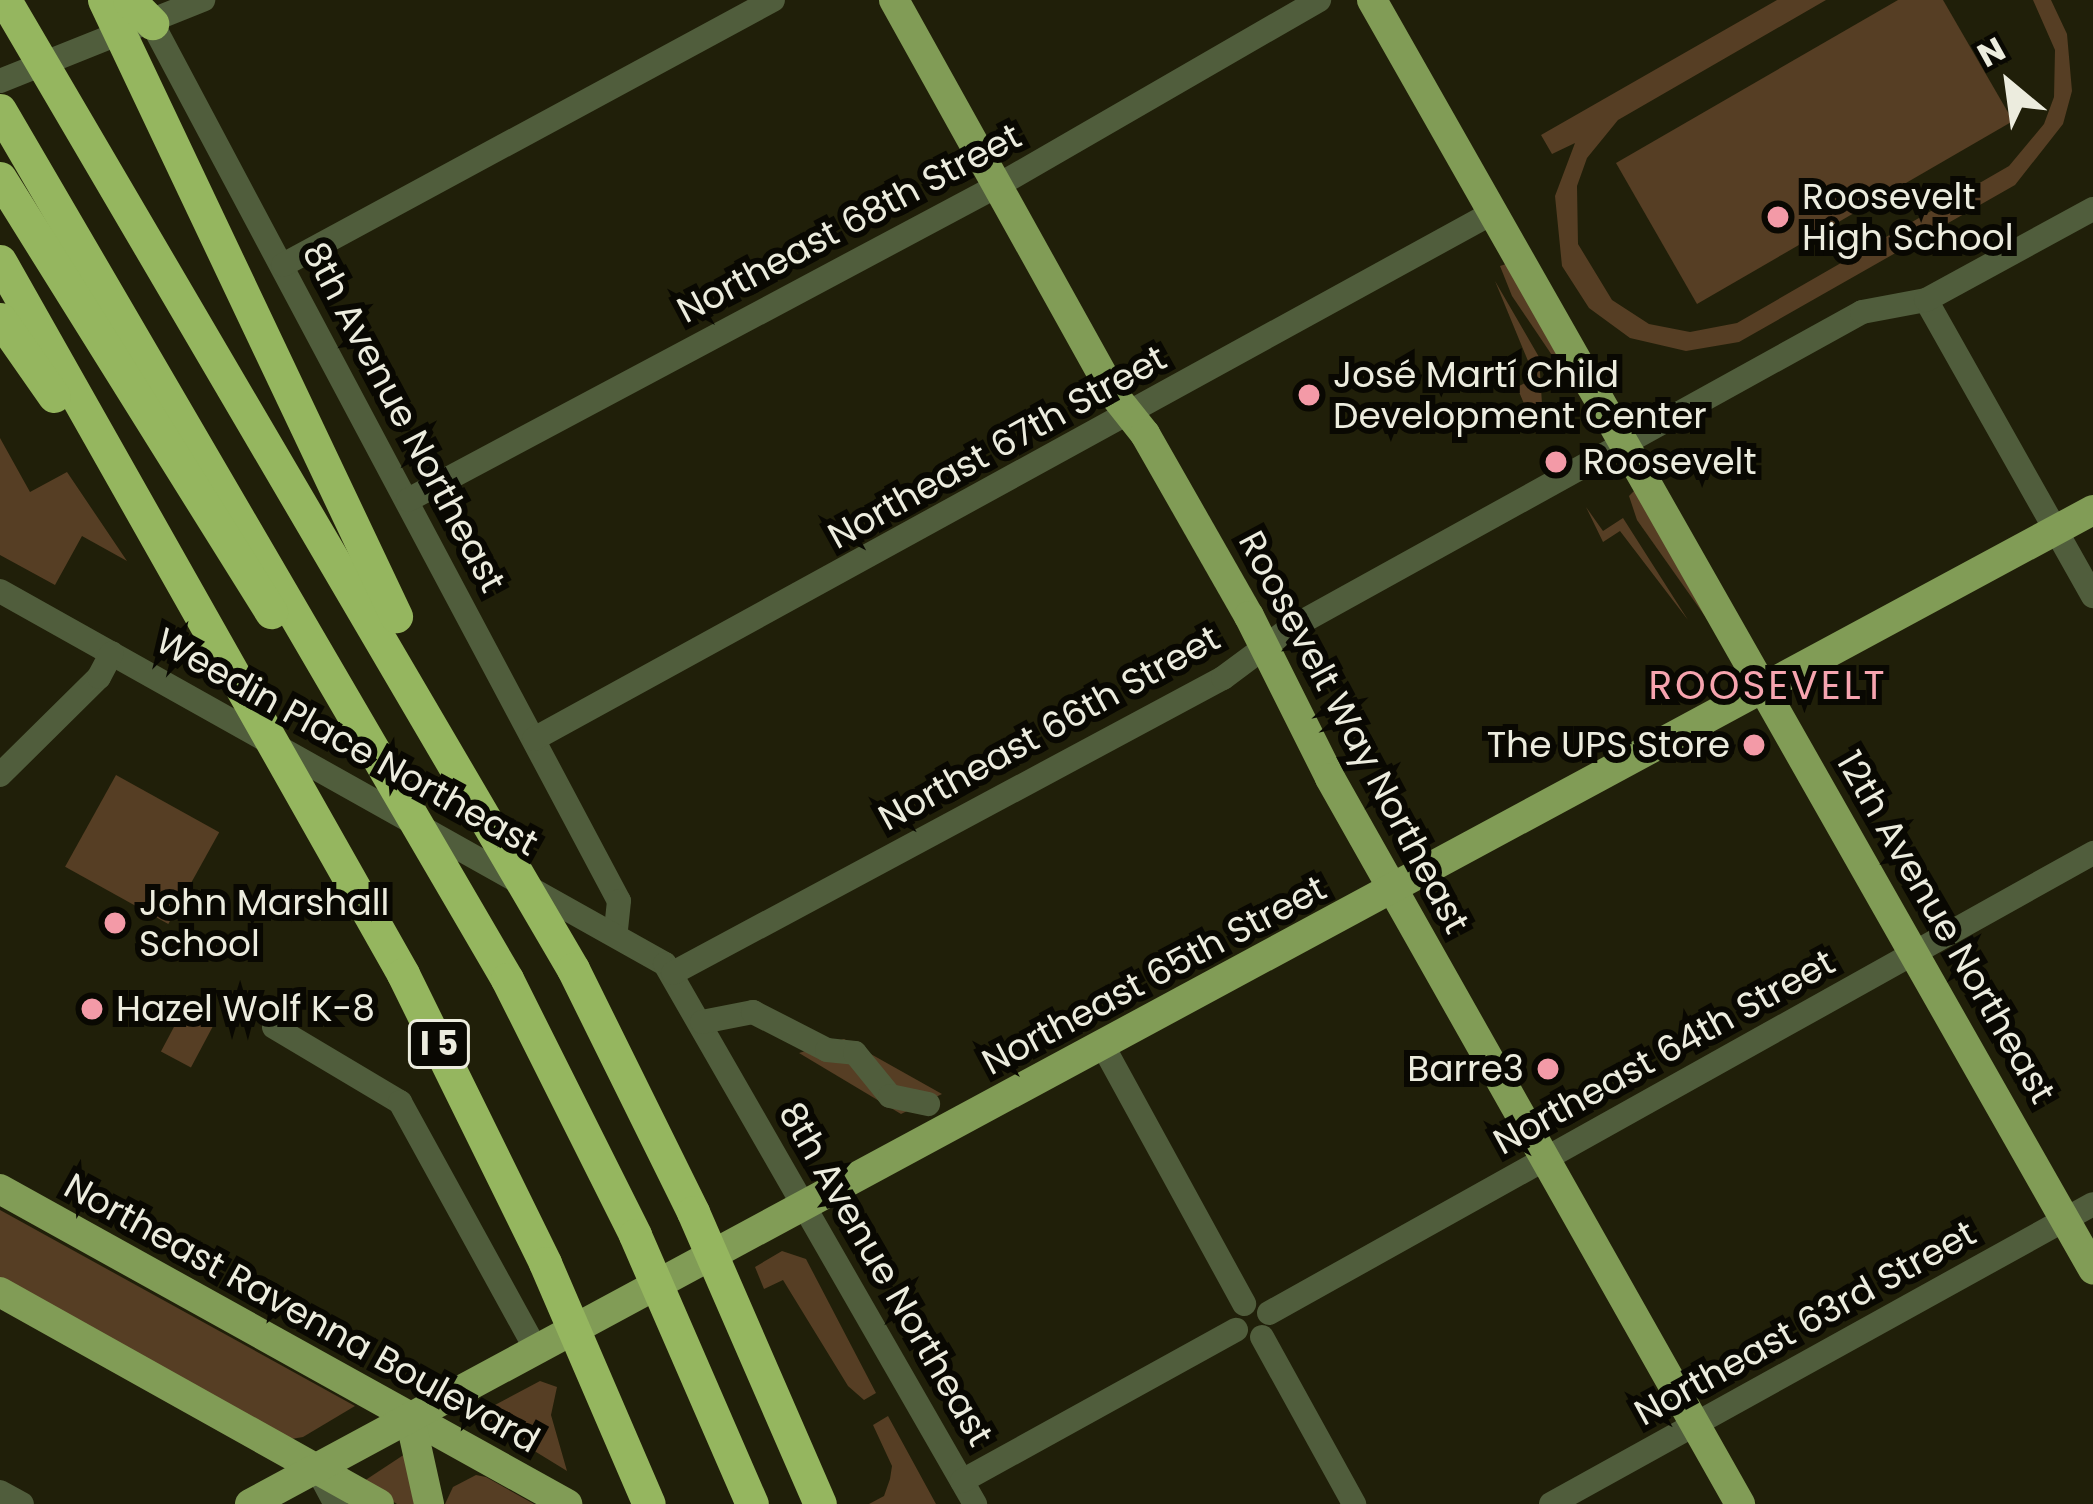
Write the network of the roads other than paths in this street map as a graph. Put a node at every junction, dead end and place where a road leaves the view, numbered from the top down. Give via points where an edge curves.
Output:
1 (5, 0) edge
2 (202, 0) edge
3 (773, 0) edge
4 (894, 0) edge
5 (1319, 0) edge
6 (1372, 0) edge
7 (128, 15) edge
8 (0, 81) edge
9 (0, 110) edge
10 (0, 178) edge
11 (997, 186) junction
12 (2093, 208) edge
13 (1492, 213) junction
14 (0, 261) edge
15 (284, 265) junction
16 (1925, 300) junction
17 (0, 319) edge
18 (1130, 416) junction
19 (1625, 443) junction
20 (408, 500) junction
21 (2093, 510) edge
22 (2056, 529) junction
23 (169, 563) junction
24 (0, 591) edge
25 (2093, 596) edge
26 (1263, 649) junction
27 (112, 653) junction
28 (1765, 686) junction
29 (366, 729) junction
30 (534, 739) junction
31 (0, 776) edge
32 (498, 833) junction
33 (590, 846) junction
34 (2093, 853) edge
35 (1394, 891) junction
36 (575, 910) junction
37 (616, 932) junction
38 (1918, 951) junction
39 (666, 966) junction
40 (702, 1022) junction
41 (274, 1028) dead end
42 (1103, 1046) junction
43 (928, 1104) dead end
44 (1546, 1159) junction
45 (0, 1189) edge
46 (2093, 1204) edge
47 (806, 1207) junction
48 (2066, 1219) junction
49 (2093, 1269) edge
50 (0, 1292) edge
51 (1244, 1304) junction
52 (1266, 1325) junction
53 (1237, 1330) junction
54 (535, 1348) junction
55 (410, 1418) junction
56 (1696, 1426) junction
57 (494, 1465) junction
58 (317, 1469) junction
59 (962, 1481) junction
60 (0, 1492) edge
61 (22, 1504) edge
62 (250, 1504) edge
63 (336, 1504) edge
64 (379, 1504) edge
65 (429, 1504) edge
66 (567, 1504) edge
67 (649, 1504) edge
68 (752, 1504) edge
69 (820, 1504) edge
70 (975, 1504) edge
71 (1354, 1504) edge
72 (1551, 1504) edge
73 (1740, 1504) edge

1 - 32 highway
2 - 7 street
3 - 15 street
4 - 11 main road, Roosevelt Way Northeast
5 - 11 street, Northeast 68th Street
6 - 13 main road, 12th Avenue Northeast
7 - 8 street
7 - 15 street, 8th Avenue Northeast
7 - 32 highway via 364,558 498,796
9 - 29 highway
10 - 29 highway via 289,640
11 - 18 main road, Roosevelt Way Northeast
11 - 20 street, Northeast 68th Street
12 - 16 street, Northeast 66th Street
13 - 18 street, Northeast 67th Street
13 - 19 main road, 12th Avenue Northeast
14 - 23 highway, I 5
15 - 20 street, 8th Avenue Northeast
16 - 19 street, Northeast 66th Street via 1862,312
16 - 22 street
17 - 23 highway
18 - 26 main road, Roosevelt Way Northeast
18 - 30 street, Northeast 67th Street
19 - 26 street, Northeast 66th Street
19 - 28 main road, 12th Avenue Northeast
20 - 30 street, 8th Avenue Northeast
21 - 22 main road, Northeast 65th Street
22 - 25 street
22 - 28 main road, Northeast 65th Street
23 - 67 highway, I 5 via 453,1070
24 - 27 street, Weedin Place Northeast
26 - 35 main road, Roosevelt Way Northeast
26 - 39 street, Northeast 66th Street
27 - 31 street via 99,677
27 - 36 street, Weedin Place Northeast
28 - 35 main road, Northeast 65th Street
28 - 38 main road, 12th Avenue Northeast
29 - 68 highway via 594,1149
30 - 33 street, 8th Avenue Northeast
32 - 69 highway via 684,1191
33 - 36 street via 592,877
33 - 37 street, 8th Avenue Northeast via 621,908
34 - 38 street, Northeast 64th Street
35 - 42 main road, Northeast 65th Street
35 - 44 main road, Roosevelt Way Northeast
36 - 37 street, Weedin Place Northeast
37 - 39 street, Weedin Place Northeast
38 - 44 street, Northeast 64th Street
38 - 48 main road, 12th Avenue Northeast
39 - 40 street, 8th Avenue Northeast
40 - 43 street via 753,1012 862,1058 898,1100
40 - 47 street, 8th Avenue Northeast
41 - 54 street via 400,1102
42 - 47 main road, Northeast 65th Street
42 - 51 street
44 - 52 street, Northeast 64th Street
44 - 56 main road, Roosevelt Way Northeast
45 - 55 main road, Northeast Ravenna Boulevard
46 - 48 street, Northeast 63rd Street
47 - 54 main road, Northeast 65th Street
47 - 59 street, 8th Avenue Northeast
48 - 49 main road, 12th Avenue Northeast
48 - 56 street, Northeast 63rd Street
50 - 58 main road
51 - 52 street
51 - 53 street via 1234,1315
52 - 53 street via 1250,1340
52 - 71 street
53 - 59 street
54 - 55 main road, Northeast 65th Street
55 - 57 main road, Northeast Ravenna Boulevard
55 - 58 main road, Northeast 65th Street
55 - 65 main road
56 - 72 street, Northeast 63rd Street
56 - 73 main road, Roosevelt Way Northeast
57 - 65 main road via 450,1470
57 - 66 main road, Northeast Ravenna Boulevard
58 - 62 main road, Northeast 65th Street
58 - 63 street
58 - 64 main road
59 - 70 street, 8th Avenue Northeast
60 - 61 street

